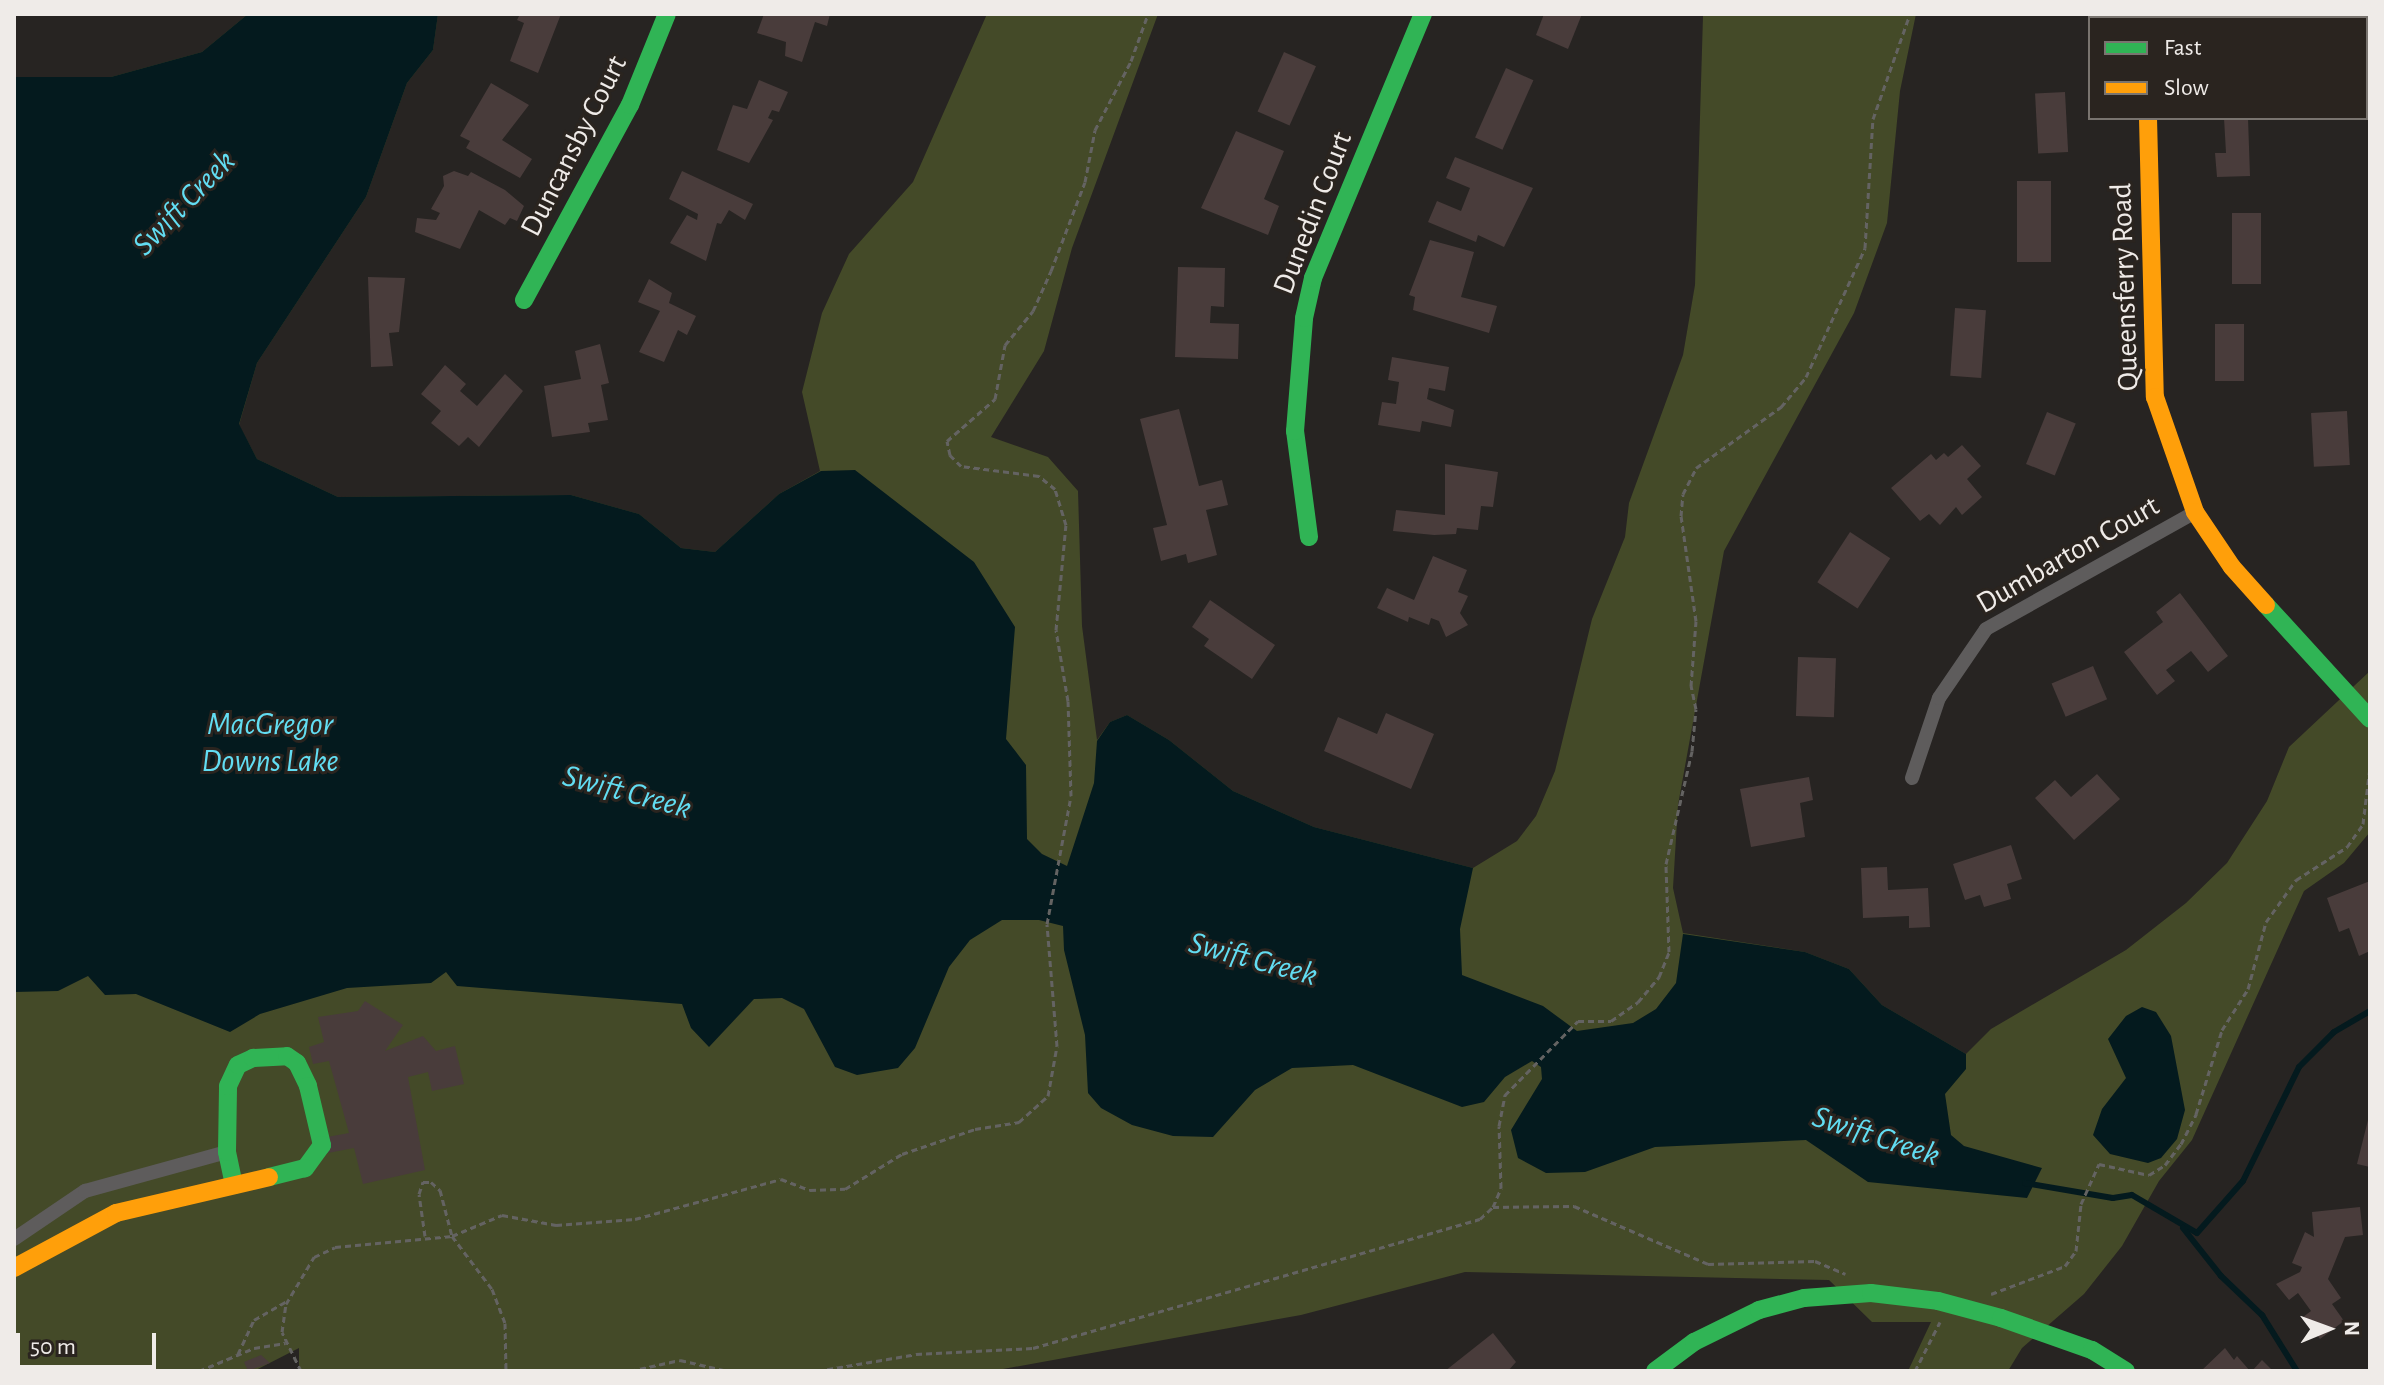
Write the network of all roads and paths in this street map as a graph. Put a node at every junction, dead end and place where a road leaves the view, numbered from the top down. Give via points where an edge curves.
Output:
1 (667, 14) edge
2 (1148, 14) edge
3 (1423, 14) edge
4 (1910, 14) edge
5 (2148, 120) edge
6 (524, 300) dead end
7 (2195, 512) junction
8 (1309, 537) dead end
9 (2370, 719) edge
10 (2370, 767) edge
11 (1912, 778) dead end
12 (227, 1152) junction
13 (234, 1185) junction
14 (1493, 1207) junction
15 (452, 1236) junction
16 (426, 1237) junction
17 (14, 1239) edge
18 (14, 1268) edge
19 (1849, 1282) dead end
20 (287, 1301) junction
21 (1984, 1302) dead end
22 (1943, 1315) dead end
23 (287, 1343) junction
24 (237, 1355) junction
25 (199, 1371) edge
26 (301, 1371) edge
27 (506, 1371) edge
28 (630, 1371) edge
29 (728, 1371) edge
30 (817, 1371) edge
31 (1655, 1371) edge
32 (1915, 1371) edge
33 (2126, 1371) edge

1 - 6 street, Duncansby Court via 630,105
2 - 15 path via 1095,130 1085,182 1051,271 1033,311 1005,345 995,399 947,441 950,455 961,466 1039,476 1063,504 1066,525 1056,630 1072,767 1047,924 1055,1074 1048,1096 1019,1122 975,1129 902,1154 845,1189 810,1190 781,1179 635,1219 556,1225 502,1215
3 - 8 street, Dunedin Court via 1313,278 1304,318 1295,431
4 - 14 path via 1873,119 1865,248 1806,377 1781,407 1696,468 1683,494 1681,516 1696,621 1691,686 1696,709 1692,751 1666,864 1669,952 1659,977 1638,1002 1611,1021 1578,1021 1505,1095 1501,1188
5 - 7 street, Queensferry Road via 2148,313 2155,397
7 - 9 street, Queensferry Road via 2232,567
7 - 11 street, Dumbarton Court via 1986,629 1939,698
10 - 21 path via 2363,824 2347,847 2296,880 2266,922 2248,989 2222,1030 2181,1144 2149,1175 2099,1164 2083,1200 2081,1232 2065,1266 2001,1289
12 - 13 street
12 - 13 street via 228,1086 238,1065 269,1056 297,1063 322,1145 316,1159 305,1168
12 - 17 street via 85,1191
13 - 18 street via 116,1213
14 - 19 path via 1574,1206 1708,1264 1815,1261 1833,1265
14 - 30 path via 1480,1219 1033,1348 916,1354
15 - 16 path
15 - 16 path via 440,1190 423,1182 419,1194
15 - 27 path via 492,1289 505,1323
16 - 20 path via 335,1247 314,1257
20 - 23 path via 282,1332
20 - 24 path via 254,1320
22 - 32 path
23 - 24 path
23 - 26 path
24 - 25 path
28 - 29 path via 680,1360
31 - 33 street via 1694,1342 1759,1310 1804,1298 1871,1293 1938,1301 2001,1318 2092,1350

